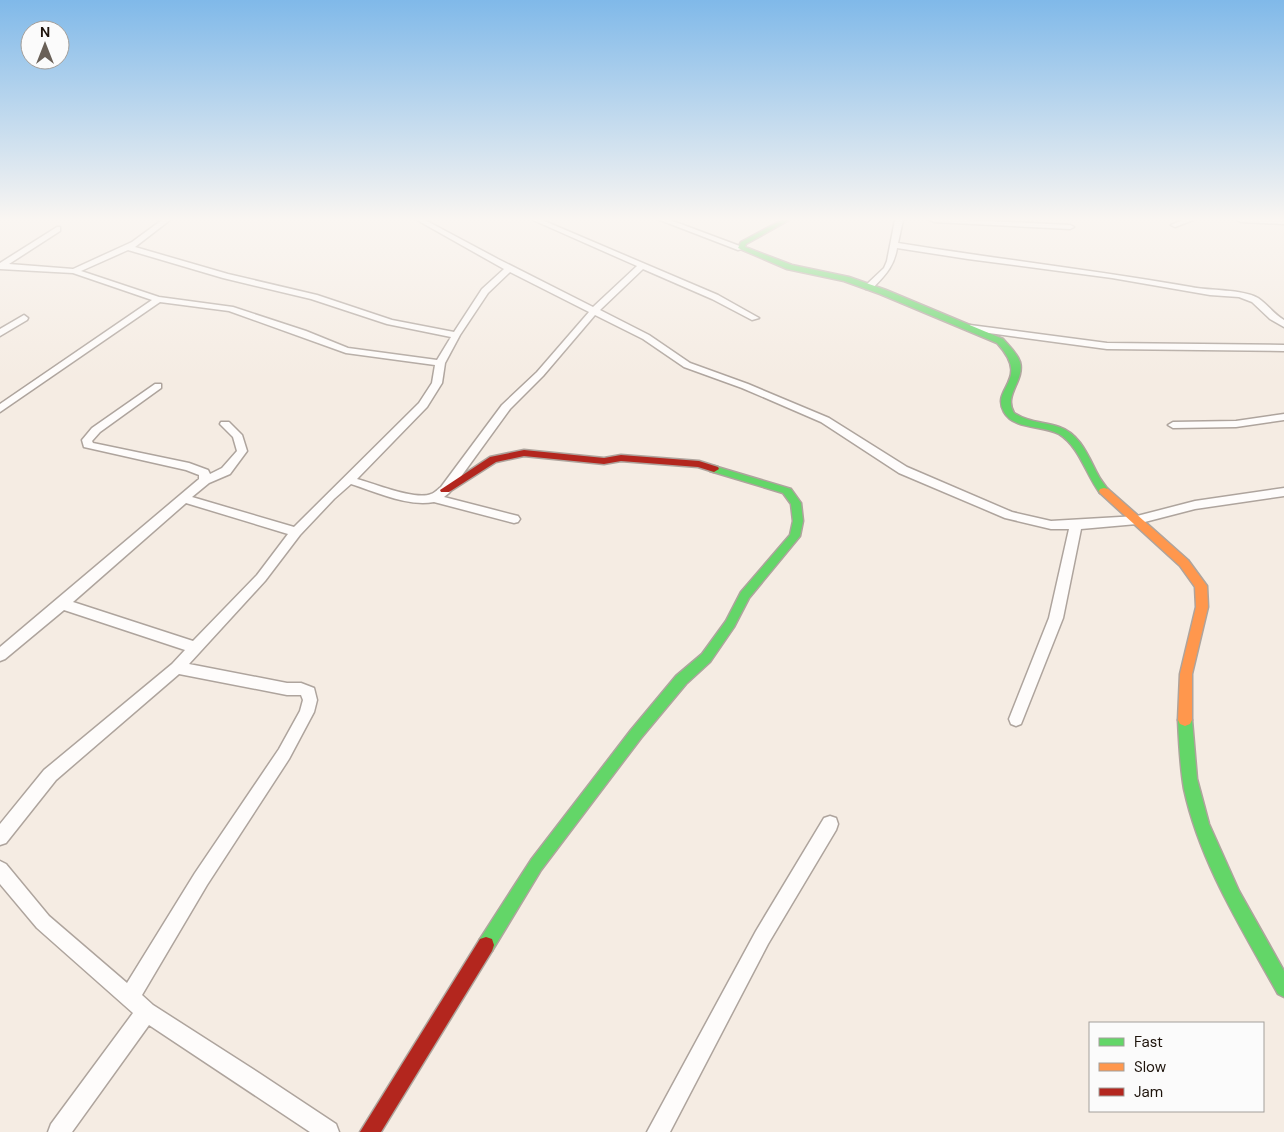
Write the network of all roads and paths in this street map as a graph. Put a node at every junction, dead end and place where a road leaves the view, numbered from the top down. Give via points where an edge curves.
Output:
1 (79, 273) edge
2 (215, 273) edge
3 (505, 273) edge
4 (519, 273) edge
5 (634, 273) edge
6 (657, 273) edge
7 (817, 273) edge
8 (883, 273) edge
9 (1087, 273) edge
10 (869, 287) junction
11 (158, 299) junction
12 (594, 311) junction
13 (24, 318) dead end
14 (755, 318) dead end
15 (1284, 324) edge
16 (966, 327) junction
17 (0, 333) edge
18 (456, 334) junction
19 (1284, 348) edge
20 (440, 363) junction
21 (158, 386) dead end
22 (0, 409) edge
23 (1284, 417) edge
24 (225, 424) dead end
25 (1173, 425) dead end
26 (205, 480) junction
27 (348, 480) junction
28 (445, 490) junction
29 (1283, 493) edge
30 (434, 498) junction
31 (185, 499) junction
32 (514, 519) dead end
33 (1137, 520) junction
34 (1076, 525) junction
35 (296, 532) junction
36 (62, 604) junction
37 (196, 648) junction
38 (0, 655) edge
39 (177, 668) junction
40 (1016, 719) dead end
41 (830, 824) dead end
42 (0, 837) edge
43 (0, 870) edge
44 (1284, 988) edge
45 (129, 998) junction
46 (146, 1012) junction
47 (59, 1132) edge
48 (328, 1132) edge
49 (370, 1132) edge
50 (658, 1132) edge

1 - 11 street
2 - 18 street via 314,297 390,322
3 - 18 street via 485,291
4 - 12 street
5 - 12 street
6 - 14 street
7 - 10 street
8 - 10 street
9 - 15 street via 1240,295 1255,300
10 - 16 street
11 - 20 street via 230,310 346,350
11 - 22 street
12 - 28 street via 540,374 506,407
12 - 34 street via 646,337 687,365 825,420 903,470 1009,515 1050,525
13 - 17 street
16 - 19 street via 1107,346
16 - 33 street via 1000,341 1010,348 1015,357 1017,374 1004,402 1005,410 1012,418 1059,429 1072,439 1100,488
18 - 20 street
20 - 27 street via 437,383 423,404
21 - 26 street via 96,430 87,440 88,445 189,466 204,473
23 - 25 street via 1236,424
24 - 26 street via 238,436 242,450 226,471
26 - 31 street
27 - 30 street via 401,496 423,500
27 - 35 street
28 - 30 street
28 - 49 street via 493,460 524,453 586,460 622,458 699,464 787,491 796,504 798,520 795,536 744,595 730,624 706,658 681,680 636,734 536,865
29 - 33 street via 1195,505
30 - 32 street
31 - 35 street
31 - 36 street
33 - 34 street
33 - 44 street via 1188,567 1201,585 1204,600 1185,684 1190,778 1198,813 1214,853
34 - 40 street via 1056,618
35 - 37 street via 261,578
36 - 37 street
36 - 38 street
37 - 39 street
39 - 42 street via 50,774
39 - 45 street via 301,689 309,692 310,700 307,712 284,754 201,879
41 - 50 street via 775,912
43 - 45 street via 43,922
45 - 46 street
46 - 47 street
46 - 48 street

